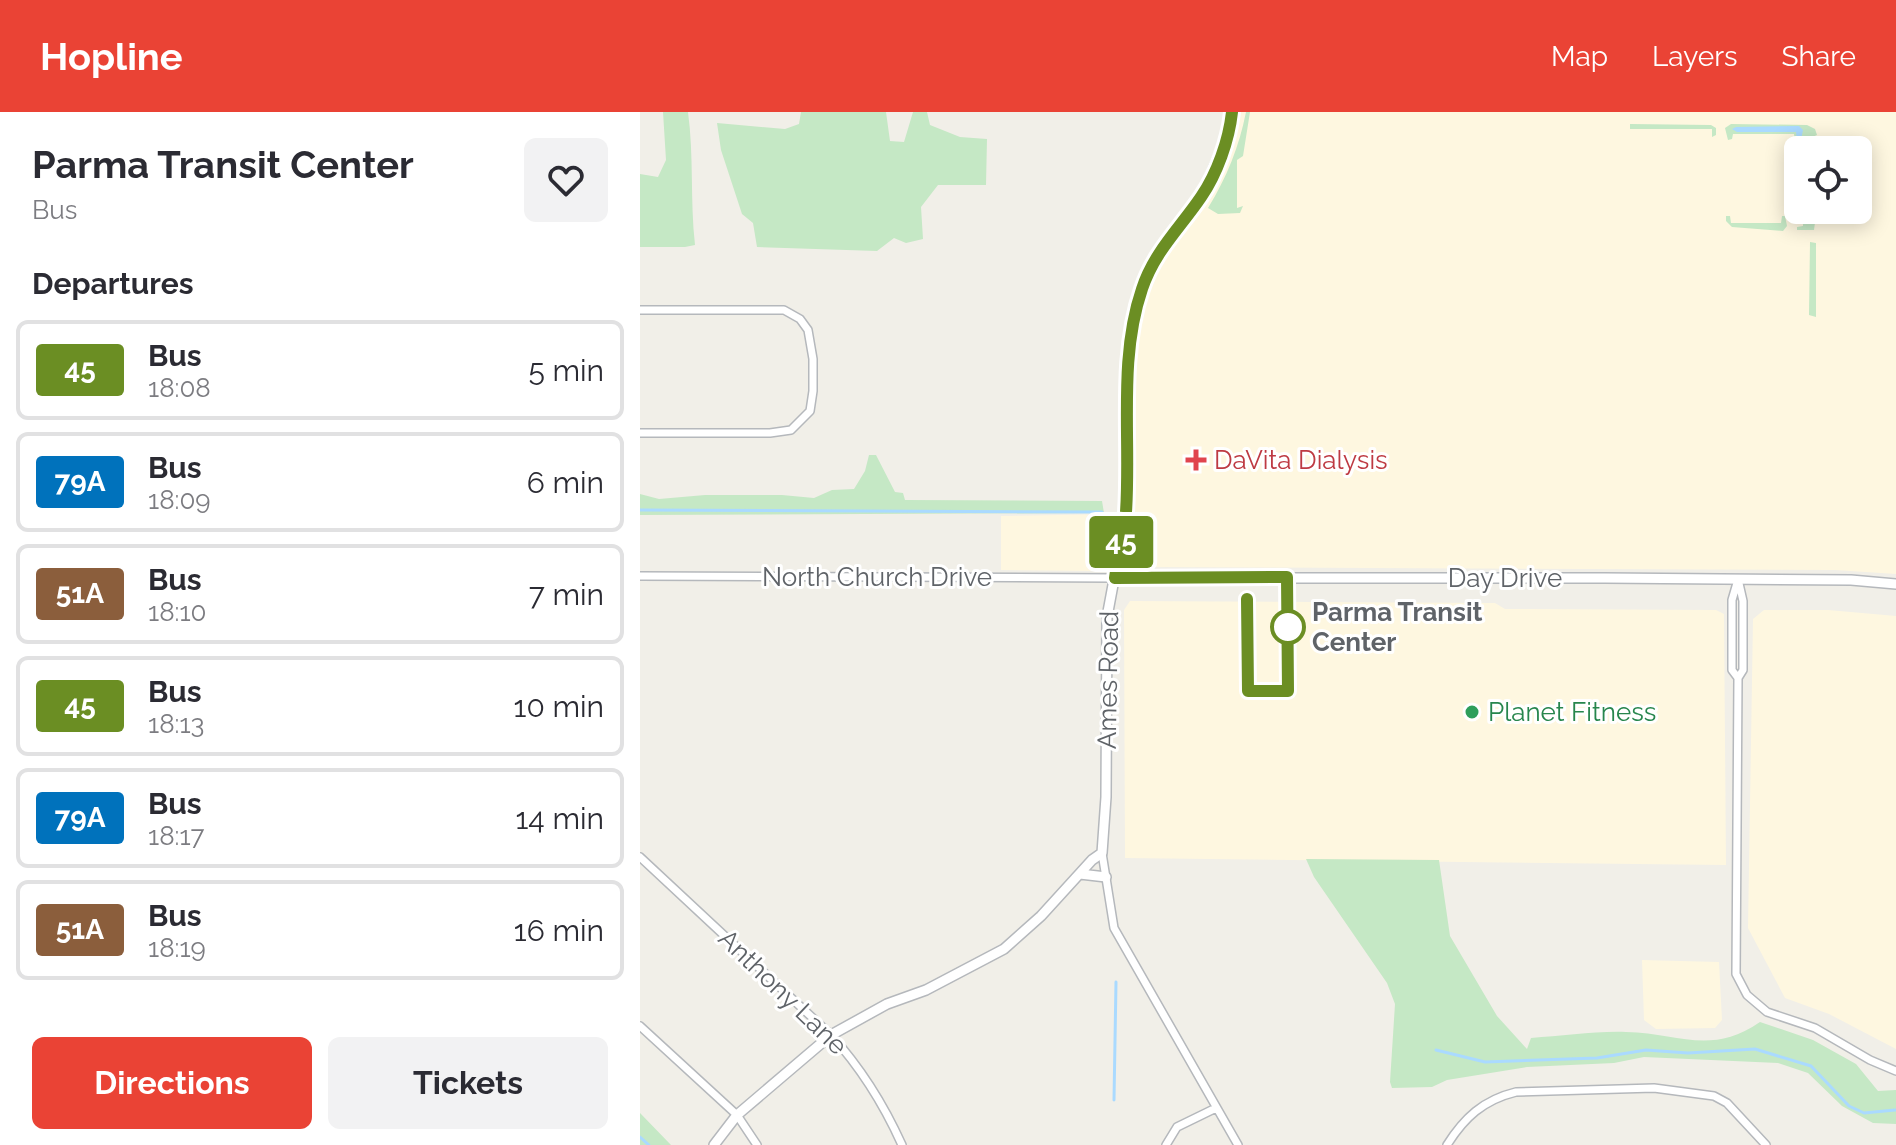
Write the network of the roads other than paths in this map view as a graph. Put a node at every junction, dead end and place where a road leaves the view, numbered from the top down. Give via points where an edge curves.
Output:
1 (1232, 112) edge
2 (640, 310) edge
3 (640, 433) edge
4 (640, 576) edge
5 (1115, 578) junction
6 (1738, 579) junction
7 (1896, 584) edge
8 (1102, 853) junction
9 (640, 857) edge
10 (1080, 874) junction
11 (1106, 877) junction
12 (640, 1026) edge
13 (831, 1035) junction
14 (1896, 1071) edge
15 (1216, 1108) junction
16 (737, 1115) junction
17 (714, 1145) edge
18 (757, 1145) edge
19 (902, 1145) edge
20 (1166, 1145) edge
21 (1238, 1145) edge
22 (1447, 1145) edge
23 (1766, 1145) edge

1 - 5 street, Ames Road via 1202,196 1155,259 1133,319 1126,515
2 - 3 street via 784,310 808,330 813,359 810,411 791,430
4 - 5 street, North Church Drive
5 - 6 street, Day Drive
5 - 8 street, Ames Road via 1107,617
6 - 7 street, Day Drive
6 - 14 street via 1743,670 1738,678 1736,974 1747,995 1767,1012 1815,1028
8 - 10 street
8 - 11 street, Ames Road
9 - 13 street, Anthony Lane
10 - 11 street
10 - 13 street via 1004,949
11 - 15 street, Ames Road via 1114,928
12 - 16 street
13 - 16 street
13 - 19 street, Anthony Lane via 854,1060
15 - 20 street via 1177,1127
15 - 21 street, Ames Road
16 - 17 street
16 - 18 street
22 - 23 street via 1473,1111 1516,1092 1654,1088 1714,1096

